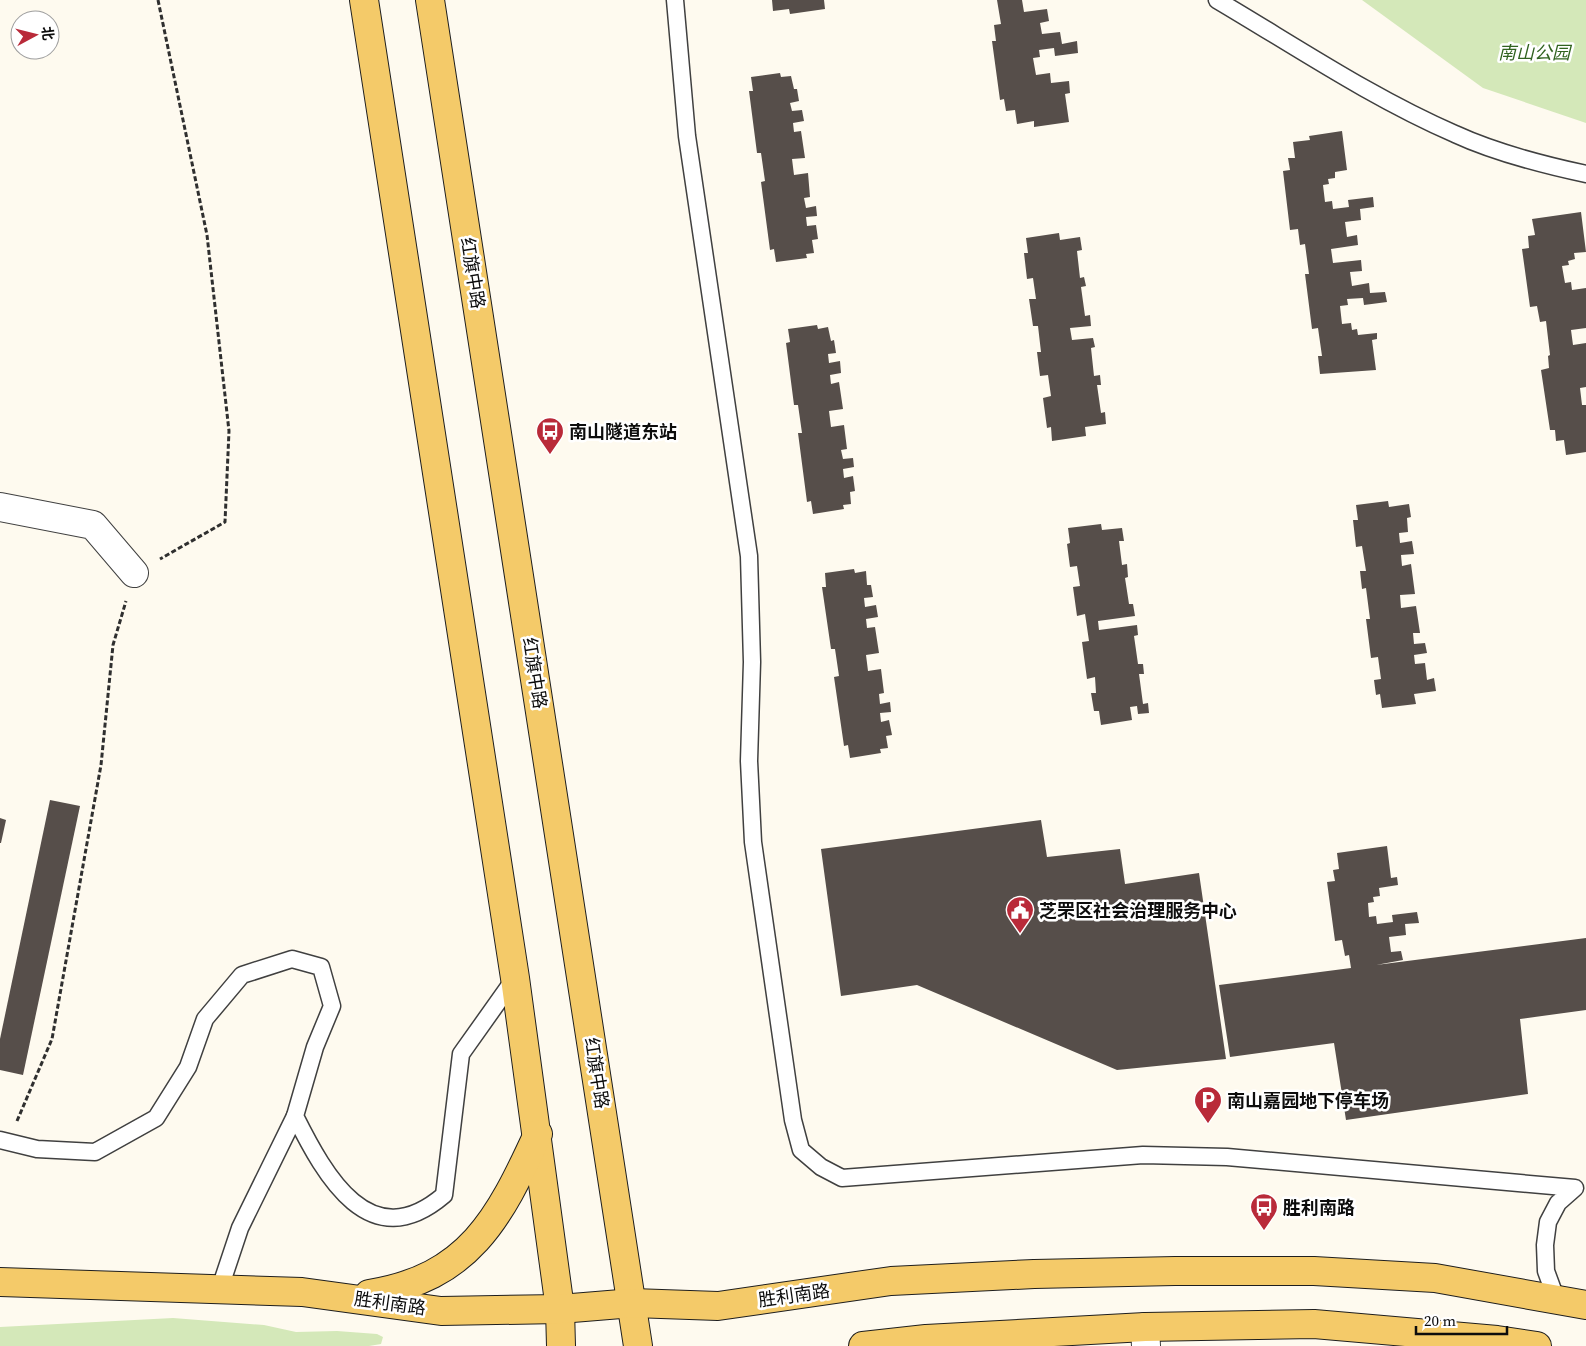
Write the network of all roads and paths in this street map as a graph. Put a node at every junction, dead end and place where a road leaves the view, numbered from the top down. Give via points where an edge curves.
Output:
1 (364, 0) edge
2 (430, 0) edge
3 (675, 0) edge
4 (1217, 0) edge
5 (1586, 174) edge
6 (0, 507) edge
7 (134, 573) dead end
8 (515, 978) junction
9 (295, 1116) junction
10 (538, 1134) junction
11 (0, 1140) edge
12 (1580, 1189) edge
13 (0, 1282) edge
14 (220, 1288) junction
15 (351, 1297) junction
16 (1557, 1301) junction
17 (633, 1304) junction
18 (1586, 1305) edge
19 (560, 1309) junction
20 (1146, 1336) edge
21 (989, 1341) edge
22 (561, 1346) edge
23 (638, 1346) edge
24 (863, 1346) edge
25 (1537, 1346) edge

1 - 8 main road
2 - 17 main road, 红旗中路
3 - 12 lane via 687,136 748,556 752,662 749,761 753,842 793,1120 801,1150 842,1178 1153,1155 1227,1157
4 - 5 lane via 1395,104 1456,135 1550,166
6 - 7 street via 93,525
8 - 9 lane via 461,1054 444,1196 430,1207 398,1218 371,1215 335,1186 313,1154
8 - 10 main road
9 - 11 lane via 332,1006 321,967 292,959 242,975 205,1019 188,1067 156,1118 95,1152 37,1149
9 - 14 lane via 240,1228
10 - 15 main road via 510,1193 492,1223 473,1244 445,1267 419,1281 384,1292
10 - 19 main road
12 - 16 lane via 1558,1203 1548,1222 1546,1271
13 - 14 main road, 胜利南路
14 - 15 main road, 胜利南路
15 - 19 main road, 胜利南路 via 441,1310
16 - 17 main road, 胜利南路 via 1436,1278 1314,1271 1176,1271 891,1282 718,1306
16 - 18 main road, 胜利南路
17 - 19 main road, 胜利南路
17 - 23 main road, 红旗中路
19 - 22 main road
20 - 21 main road
20 - 25 main road via 1314,1324
21 - 24 main road via 926,1338

